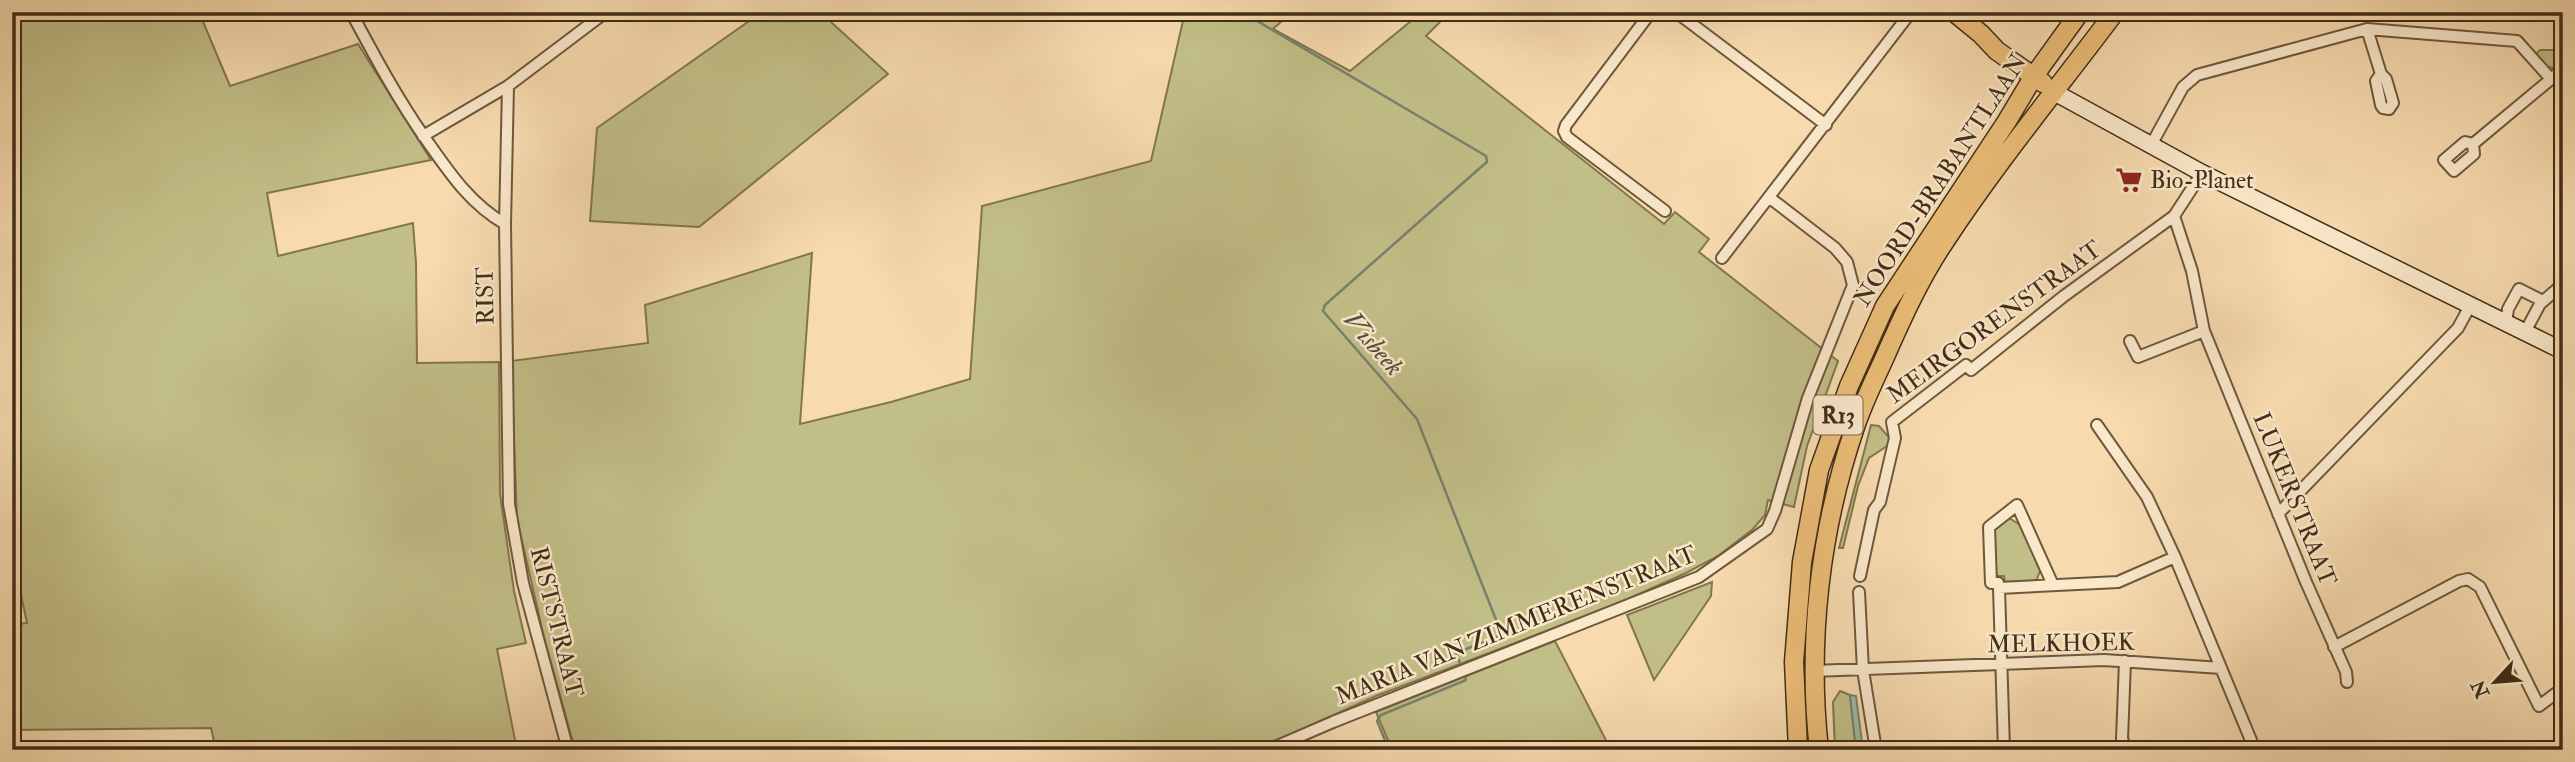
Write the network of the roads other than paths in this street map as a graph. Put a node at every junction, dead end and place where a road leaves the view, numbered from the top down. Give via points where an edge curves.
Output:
1 (351, 12) edge
2 (606, 12) edge
3 (1651, 12) edge
4 (1676, 12) edge
5 (1911, 12) edge
6 (1954, 12) edge
7 (2080, 12) edge
8 (2115, 12) edge
9 (2367, 29) junction
10 (2563, 69) edge
11 (2381, 74) dead end
12 (2034, 76) junction
13 (2551, 79) junction
14 (508, 86) junction
15 (2054, 92) junction
16 (1826, 125) junction
17 (423, 136) junction
18 (2473, 144) dead end
19 (2150, 146) junction
20 (2202, 173) junction
21 (1770, 198) junction
22 (1665, 211) dead end
23 (2174, 216) junction
24 (505, 225) junction
25 (1723, 258) dead end
26 (2563, 284) edge
27 (2543, 301) junction
28 (2471, 304) junction
29 (2506, 323) junction
30 (2204, 331) junction
31 (2525, 332) junction
32 (2130, 341) dead end
33 (2563, 351) edge
34 (2097, 425) dead end
35 (509, 504) joint
36 (2278, 514) junction
37 (2175, 557) junction
38 (1860, 576) dead end
39 (2053, 585) junction
40 (1999, 588) junction
41 (1859, 592) dead end
42 (2334, 647) junction
43 (2125, 661) junction
44 (2002, 664) junction
45 (2221, 668) junction
46 (1863, 670) junction
47 (1813, 671) junction
48 (2347, 682) dead end
49 (2563, 688) edge
50 (568, 750) edge
51 (1268, 750) edge
52 (1798, 750) edge
53 (1819, 750) edge
54 (1876, 750) edge
55 (2004, 750) edge
56 (2127, 750) edge
57 (2255, 750) edge

1 - 17 street
2 - 14 street
3 - 22 street via 1564,131
4 - 16 street
5 - 16 street
6 - 12 main road via 1997,51
7 - 12 main road, NOORD-BRABANTLAAN / R13
8 - 15 main road, NOORD-BRABANTLAAN / R13
9 - 11 street
9 - 13 street via 2517,41
9 - 19 street via 2197,75 2183,87
10 - 13 street
12 - 15 main road
12 - 52 main road, NOORD-BRABANTLAAN / R13 via 1885,306 1849,386 1819,470 1802,562 1794,662
13 - 18 street
14 - 17 street
14 - 24 street, RIST
15 - 19 street
15 - 47 main road, NOORD-BRABANTLAAN / R13 via 1944,241 1909,302 1857,421 1822,559
16 - 21 street
17 - 24 street via 454,181
19 - 20 street
20 - 23 street, MEIRGORENSTRAAT
20 - 28 street
21 - 25 street
21 - 51 street, MARIA VAN ZIMMERENSTRAAT via 1835,248 1847,262 1853,285 1808,398 1767,529 1699,577
23 - 30 street, LUKERSTRAAT via 2192,271
23 - 38 street, MEIRGORENSTRAAT via 1971,370 1966,365 1892,422 1895,438
24 - 35 street, RIST
26 - 27 street
27 - 29 street via 2519,289
27 - 31 street
28 - 29 street
28 - 36 street via 2458,328
29 - 31 street
30 - 32 street via 2138,362
30 - 36 street, LUKERSTRAAT
31 - 33 street
34 - 37 street via 2147,497
35 - 50 street, RISTSTRAAT via 523,583
36 - 42 street, LUKERSTRAAT
37 - 39 street via 2118,582
37 - 45 street
39 - 40 street
39 - 40 street via 2017,505 1989,527 1991,583 1998,583
40 - 44 street
41 - 46 street
42 - 48 street, LUKERSTRAAT
42 - 49 street via 2468,579 2480,587 2539,706
43 - 44 street, MELKHOEK
43 - 45 street, MELKHOEK
43 - 56 street via 2122,739
44 - 46 street, MELKHOEK
44 - 55 street
45 - 57 street
46 - 47 street, MELKHOEK
46 - 54 street
47 - 53 main road, NOORD-BRABANTLAAN / R13

